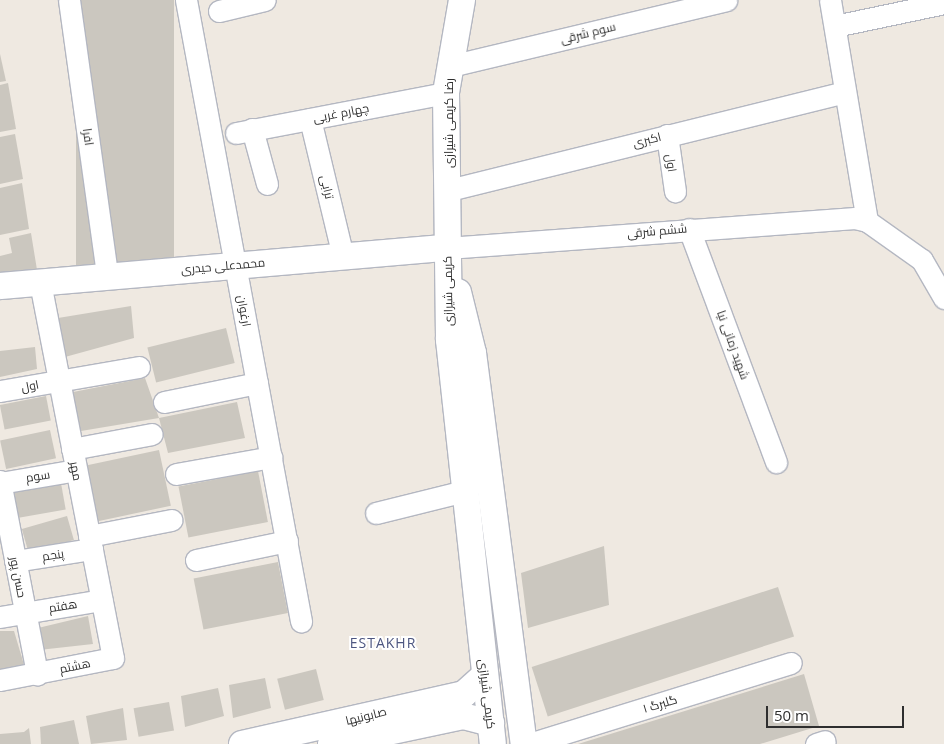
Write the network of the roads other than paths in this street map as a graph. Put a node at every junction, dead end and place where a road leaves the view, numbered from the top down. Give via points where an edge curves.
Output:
1 (69, 0) edge
2 (186, 0) edge
3 (265, 0) edge
4 (462, 0) edge
5 (726, 0) edge
6 (830, 0) edge
7 (944, 4) edge
8 (219, 11) dead end
9 (835, 26) junction
10 (450, 66) junction
11 (845, 92) junction
12 (446, 93) junction
13 (310, 119) junction
14 (666, 134) junction
15 (267, 184) dead end
16 (449, 190) junction
17 (674, 191) dead end
18 (867, 221) junction
19 (689, 229) junction
20 (447, 248) junction
21 (343, 256) junction
22 (922, 260) junction
23 (236, 265) junction
24 (944, 265) edge
25 (107, 275) junction
26 (40, 283) junction
27 (0, 286) edge
28 (944, 298) edge
29 (139, 366) dead end
30 (60, 380) junction
31 (257, 383) junction
32 (0, 391) edge
33 (164, 402) dead end
34 (152, 434) dead end
35 (72, 449) junction
36 (271, 457) junction
37 (776, 462) dead end
38 (76, 470) junction
39 (176, 474) dead end
40 (0, 482) edge
41 (464, 491) junction
42 (376, 512) dead end
43 (171, 520) dead end
44 (287, 541) junction
45 (90, 543) junction
46 (196, 560) dead end
47 (15, 561) junction
48 (102, 600) junction
49 (25, 613) junction
50 (0, 617) edge
51 (301, 622) dead end
52 (112, 658) joint
53 (791, 663) dead end
54 (37, 674) junction
55 (484, 676) junction
56 (0, 680) edge
57 (428, 712) junction
58 (492, 734) edge
59 (242, 744) edge
60 (331, 744) edge
61 (524, 744) edge
62 (529, 744) edge

1 - 25 street, افرا
2 - 23 street, ارغوان
3 - 8 street
4 - 10 street, رضا کریمی شیرازی
5 - 10 street, سوم شرقی
6 - 9 street
7 - 9 street
9 - 11 street
10 - 12 street, رضا کریمی شیرازی
11 - 14 street, اکبری
11 - 18 street
12 - 13 street, چهارم غربی
12 - 16 street, رضا کریمی شیرازی
13 - 15 street, چهارم غربی via 244,131
13 - 21 street, ترابی
14 - 16 street, اکبری
14 - 17 street, اول
16 - 20 street, رضا کریمی شیرازی
18 - 19 street, ششم شرقی via 836,218
18 - 22 street
19 - 20 street, ششم شرقی
19 - 37 street, شهید زمانی نیا
20 - 21 street, محمدعلی حیدری
20 - 41 street, کریمی شیرازی via 449,340
20 - 61 street, کریمی شیرازی via 474,353
21 - 23 street, محمدعلی حیدری
22 - 24 street
22 - 28 street
23 - 25 street, محمدعلی حیدری
23 - 31 street, ارغوان
25 - 26 street, محمدعلی حیدری
26 - 27 street, محمدعلی حیدری
26 - 30 street, مهر
29 - 30 street, اول
30 - 32 street, اول
30 - 35 street, مهر
31 - 33 street
31 - 36 street, ارغوان
34 - 35 street
35 - 38 street, مهر
36 - 39 street
36 - 44 street, ارغوان
38 - 40 street, سوم
38 - 45 street, مهر
40 - 47 street, حسن پور
41 - 42 street
41 - 55 street, کریمی شیرازی
43 - 45 street, پنجم
44 - 46 street
44 - 51 street, ارغوان
45 - 47 street, پنجم
45 - 48 street, مهر
47 - 49 street, حسن پور
48 - 49 street, هفتم
48 - 52 street, مهر
49 - 50 street, هفتم
49 - 54 street, حسن پور
52 - 54 street, هشتم
53 - 62 street, گلبرگ ۱
54 - 56 street, هشتم
55 - 57 street, صابونیها via 464,694
55 - 58 street, کریمی شیرازی
57 - 58 street, صابونیها via 463,716
57 - 59 street, صابونیها
57 - 60 street, صابونیها

